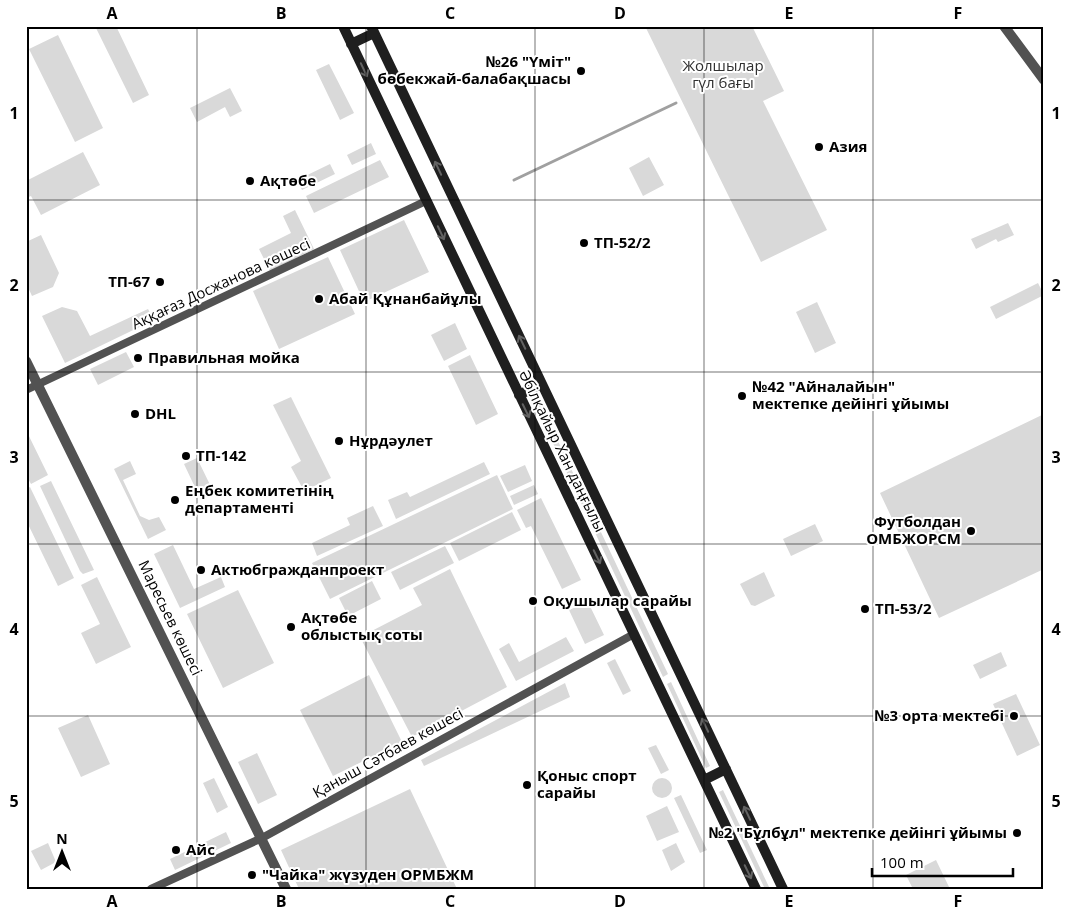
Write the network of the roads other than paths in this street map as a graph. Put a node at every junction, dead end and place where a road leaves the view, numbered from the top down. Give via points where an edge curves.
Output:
1 (343, 26) edge
2 (1004, 26) edge
3 (373, 29) edge
4 (351, 44) junction
5 (1044, 80) edge
6 (426, 201) junction
7 (26, 361) edge
8 (541, 384) junction
9 (38, 385) junction
10 (26, 390) edge
11 (519, 395) junction
12 (634, 634) junction
13 (726, 770) junction
14 (704, 780) junction
15 (262, 838) junction
16 (151, 889) edge
17 (286, 889) edge
18 (756, 889) edge
19 (782, 889) edge

1 - 4 main road, Әбілқайыр Хан даңғылы
2 - 5 street
3 - 4 main road
8 -> 3 main road, Әбілқайыр Хан даңғылы
4 -> 6 main road, Әбілқайыр Хан даңғылы
6 - 9 street, Аққағаз Досжанова көшесі
6 -> 11 main road, Әбілқайыр Хан даңғылы
7 - 9 street, Маресьев көшесі
8 - 11 main road
13 -> 8 main road, Әбілқайыр Хан даңғылы
9 - 10 street, Аққағаз Досжанова көшесі
9 - 15 street, Маресьев көшесі
11 -> 12 main road, Әбілқайыр Хан даңғылы
12 - 14 main road, Әбілқайыр Хан даңғылы
12 - 15 street, Қаныш Сәтбаев көшесі
13 - 14 main road
19 -> 13 main road, Әбілқайыр Хан даңғылы
14 -> 18 main road, Әбілқайыр Хан даңғылы
15 - 16 street, Қаныш Сәтбаев көшесі
15 - 17 street, Маресьев көшесі

